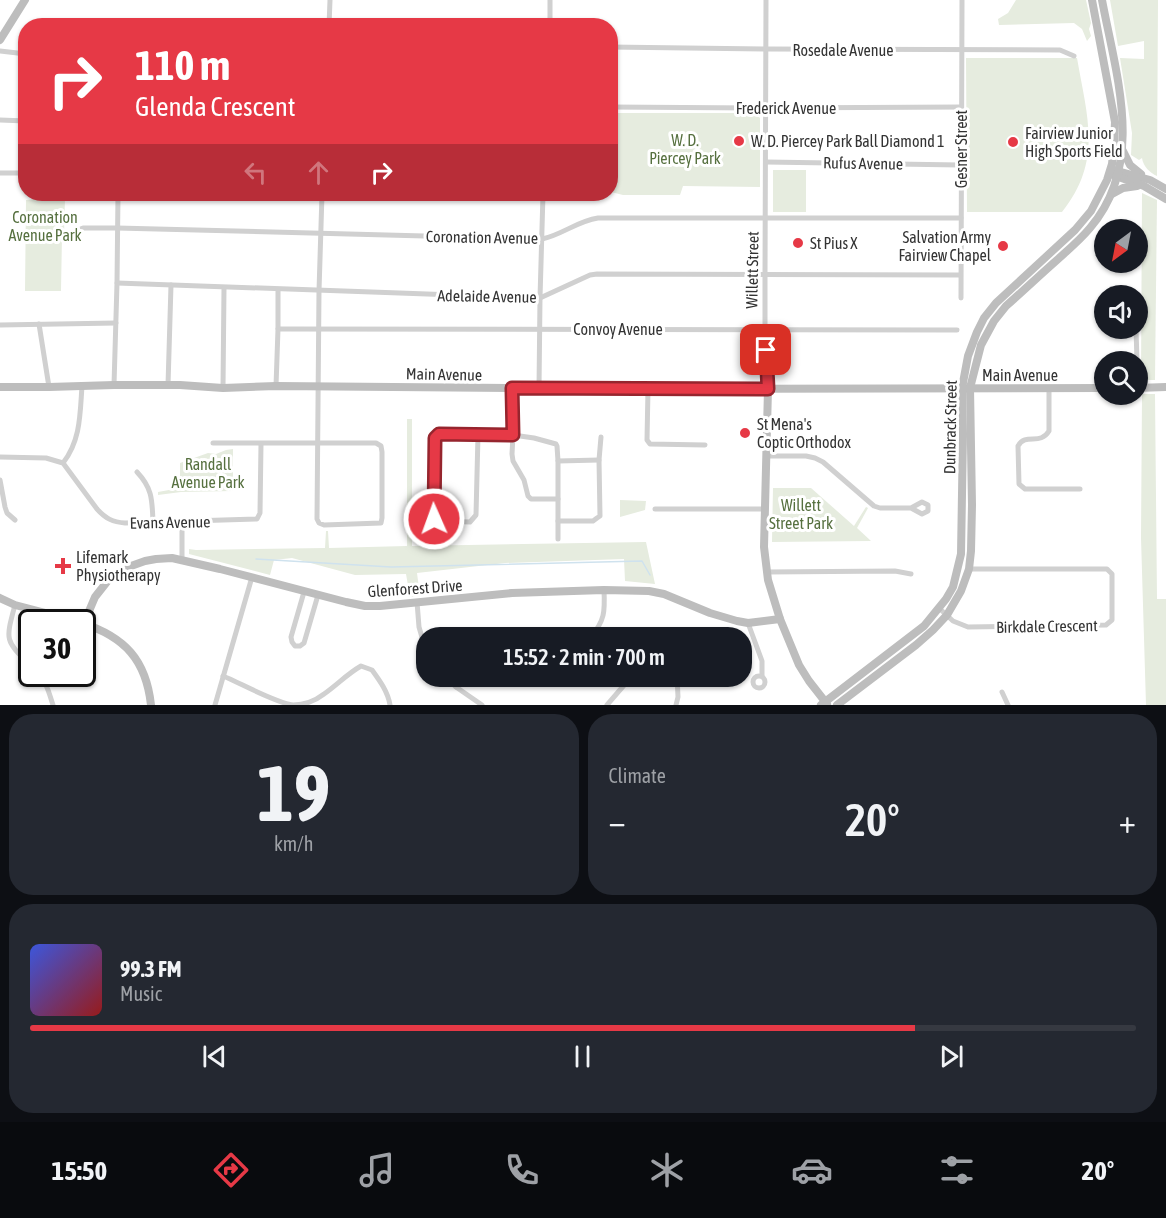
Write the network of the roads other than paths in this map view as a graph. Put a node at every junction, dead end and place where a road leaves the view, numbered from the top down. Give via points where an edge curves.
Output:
1 (25, 0) edge
2 (330, 0) edge
3 (550, 0) edge
4 (766, 0) edge
5 (962, 0) edge
6 (1092, 0) edge
7 (1102, 0) edge
8 (329, 18) edge
9 (550, 18) edge
10 (0, 40) edge
11 (618, 47) edge
12 (766, 49) junction
13 (962, 50) junction
14 (0, 51) edge
15 (18, 53) edge
16 (1074, 56) dead end
17 (618, 106) edge
18 (765, 107) junction
19 (961, 107) junction
20 (0, 120) edge
21 (18, 121) edge
22 (1123, 151) junction
23 (766, 162) junction
24 (960, 165) junction
25 (0, 172) edge
26 (18, 173) edge
27 (1114, 173) junction
28 (1150, 180) junction
29 (1144, 186) junction
30 (1166, 189) edge
31 (1110, 195) junction
32 (1166, 199) edge
33 (118, 201) edge
34 (322, 201) edge
35 (543, 201) edge
36 (766, 218) junction
37 (961, 218) junction
38 (117, 228) junction
39 (73, 232) dead end
40 (322, 234) junction
41 (542, 239) junction
42 (765, 275) junction
43 (960, 275) junction
44 (117, 284) junction
45 (171, 285) junction
46 (224, 288) junction
47 (278, 290) junction
48 (319, 291) junction
49 (540, 298) junction
50 (960, 298) dead end
51 (116, 323) junction
52 (39, 324) junction
53 (0, 325) edge
54 (278, 329) junction
55 (539, 329) junction
56 (319, 330) junction
57 (765, 330) junction
58 (957, 330) dead end
59 (114, 385) junction
60 (168, 385) junction
61 (82, 386) junction
62 (276, 386) junction
63 (318, 386) junction
64 (0, 387) edge
65 (49, 387) junction
66 (1166, 387) edge
67 (223, 388) junction
68 (512, 388) junction
69 (539, 388) junction
70 (966, 388) junction
71 (1049, 388) junction
72 (1094, 388) edge
73 (1148, 388) edge
74 (648, 389) junction
75 (768, 389) junction
76 (477, 435) junction
77 (513, 435) junction
78 (601, 437) dead end
79 (213, 443) dead end
80 (261, 444) junction
81 (317, 444) junction
82 (705, 444) dead end
83 (767, 456) junction
84 (0, 457) edge
85 (558, 460) junction
86 (599, 460) junction
87 (63, 463) junction
88 (137, 472) dead end
89 (0, 480) edge
90 (1080, 489) dead end
91 (558, 499) junction
92 (911, 508) dead end
93 (655, 509) dead end
94 (765, 509) junction
95 (15, 520) dead end
96 (558, 520) junction
97 (153, 522) junction
98 (182, 522) junction
99 (558, 540) dead end
100 (182, 560) junction
101 (969, 569) junction
102 (766, 572) junction
103 (911, 574) dead end
104 (252, 577) junction
105 (604, 590) junction
106 (304, 592) junction
107 (318, 595) junction
108 (0, 598) edge
109 (417, 602) junction
110 (15, 605) junction
111 (30, 609) edge
112 (89, 609) edge
113 (939, 609) junction
114 (946, 615) junction
115 (780, 619) junction
116 (748, 623) junction
117 (420, 627) edge
118 (597, 627) edge
119 (96, 628) edge
120 (18, 652) edge
121 (223, 676) junction
122 (762, 676) dead end
123 (48, 687) edge
124 (456, 687) edge
125 (623, 687) edge
126 (678, 687) edge
127 (1002, 692) dead end
128 (825, 704) edge
129 (52, 705) edge
130 (151, 705) edge
131 (215, 705) edge
132 (390, 705) edge
133 (482, 705) edge
134 (607, 705) edge
135 (676, 705) edge
136 (837, 705) edge
137 (1008, 705) edge

1 - 10 street
2 - 8 street
3 - 9 street
4 - 12 street, Willett Street
5 - 13 street, Gesner Street
6 - 27 street, Dunbrack Street via 1114,122
7 - 22 street, Dunbrack Street via 1121,98
11 - 12 street, Rosedale Avenue
12 - 13 street, Rosedale Avenue
12 - 18 street, Willett Street
13 - 16 street, Rosedale Avenue via 1060,50
13 - 19 street, Gesner Street
14 - 15 street
17 - 18 street, Frederick Avenue
18 - 19 street, Frederick Avenue
18 - 23 street, Willett Street
19 - 24 street, Gesner Street
20 - 21 street
22 - 27 street, Dunbrack Street
22 - 28 street via 1133,169
23 - 24 street, Rufus Avenue
23 - 36 street, Willett Street
24 - 37 street, Gesner Street
25 - 26 street
27 - 28 street
27 - 29 street
27 - 31 street, Dunbrack Street
27 - 70 street, Dunbrack Street via 1075,230 984,318 968,356
28 - 30 street
29 - 31 street via 1123,188
29 - 32 street
31 - 70 street, Dunbrack Street via 1084,234 999,313 981,345
33 - 38 street
34 - 40 street
35 - 41 street
36 - 37 street, Coronation Avenue
36 - 41 street, Coronation Avenue via 598,218
36 - 42 street, Willett Street
37 - 43 street, Gesner Street
38 - 39 street, Coronation Avenue via 83,228
38 - 40 street, Coronation Avenue
38 - 44 street
40 - 41 street, Coronation Avenue
40 - 48 street
41 - 49 street
42 - 43 street, Adelaide Avenue
42 - 49 street, Adelaide Avenue via 597,274
42 - 57 street, Willett Street
43 - 50 street, Gesner Street
44 - 45 street, Adelaide Avenue
44 - 51 street
45 - 46 street, Adelaide Avenue
45 - 60 street
46 - 47 street, Adelaide Avenue
46 - 67 street
47 - 48 street, Adelaide Avenue
47 - 54 street
48 - 49 street, Adelaide Avenue
48 - 56 street
49 - 55 street
51 - 52 street
51 - 59 street
52 - 53 street
52 - 65 street
54 - 56 street, Convoy Avenue
54 - 62 street
55 - 56 street, Convoy Avenue
55 - 57 street, Convoy Avenue
55 - 69 street
56 - 63 street
57 - 58 street, Convoy Avenue
57 - 75 street, Willett Street
59 - 60 street, Main Avenue
59 - 61 street, Main Avenue
60 - 67 street, Main Avenue
61 - 65 street, Main Avenue
61 - 87 street via 79,429
62 - 63 street, Main Avenue
62 - 67 street, Main Avenue
63 - 68 street, Main Avenue
63 - 81 street
64 - 65 street, Main Avenue
66 - 73 street
68 - 69 street, Main Avenue
68 - 77 street
69 - 74 street, Main Avenue
70 - 71 street, Main Avenue
70 - 75 street, Main Avenue
70 - 101 street, Dunbrack Street via 972,505
70 - 113 street, Dunbrack Street via 962,554 953,587
71 - 72 street, Main Avenue
71 - 90 street via 1049,431 1043,438 1020,442 1019,484 1025,489
74 - 75 street, Main Avenue
74 - 82 street via 650,444
75 - 83 street, Willett Street
76 - 76 street via 439,434 435,438 434,519 470,522 476,515
76 - 77 street
77 - 85 street via 556,444
77 - 91 street via 513,461 528,496
78 - 86 street
79 - 80 street
80 - 81 street
80 - 98 street, Evans Avenue via 257,519
81 - 81 street via 319,523 381,523 381,446
83 - 92 street via 815,458 874,507
83 - 94 street, Willett Street
84 - 87 street via 46,458
85 - 86 street
85 - 91 street
86 - 96 street via 600,516 593,520
87 - 97 street, Evans Avenue via 107,519
88 - 97 street via 150,490
89 - 95 street via 7,513
91 - 96 street
93 - 94 street
94 - 102 street, Willett Street
96 - 99 street
97 - 98 street, Evans Avenue
98 - 100 street
100 - 104 street, Glenforest Drive
100 - 112 street, Glenforest Drive via 146,561 131,566 110,578
101 - 114 street, Dunbrack Street
101 - 114 street, Birkdale Crescent via 1107,569 1112,574 1112,620 1106,625 968,627
102 - 103 street
102 - 115 street, Willett Street
104 - 106 street, Glenforest Drive
104 - 121 street
105 - 109 street, Glenforest Drive
105 - 116 street, Glenforest Drive via 664,594
105 - 118 street via 605,611
106 - 107 street, Glenforest Drive
106 - 107 street via 291,637 295,646 304,643
107 - 109 street, Glenforest Drive via 365,606
108 - 110 street
109 - 117 street
110 - 111 street
110 - 120 street via 8,633
113 - 114 street, Birkdale Crescent
113 - 128 street, Dunbrack Street via 924,626
114 - 136 street, Dunbrack Street via 916,645
115 - 116 street, Glenforest Drive
115 - 128 street, Willett Street via 799,665
116 - 122 street via 762,661
119 - 130 street via 105,631 139,663
121 - 131 street
121 - 132 street via 291,705 322,696 361,666 372,669
123 - 129 street
124 - 133 street
125 - 134 street
126 - 135 street
127 - 137 street

